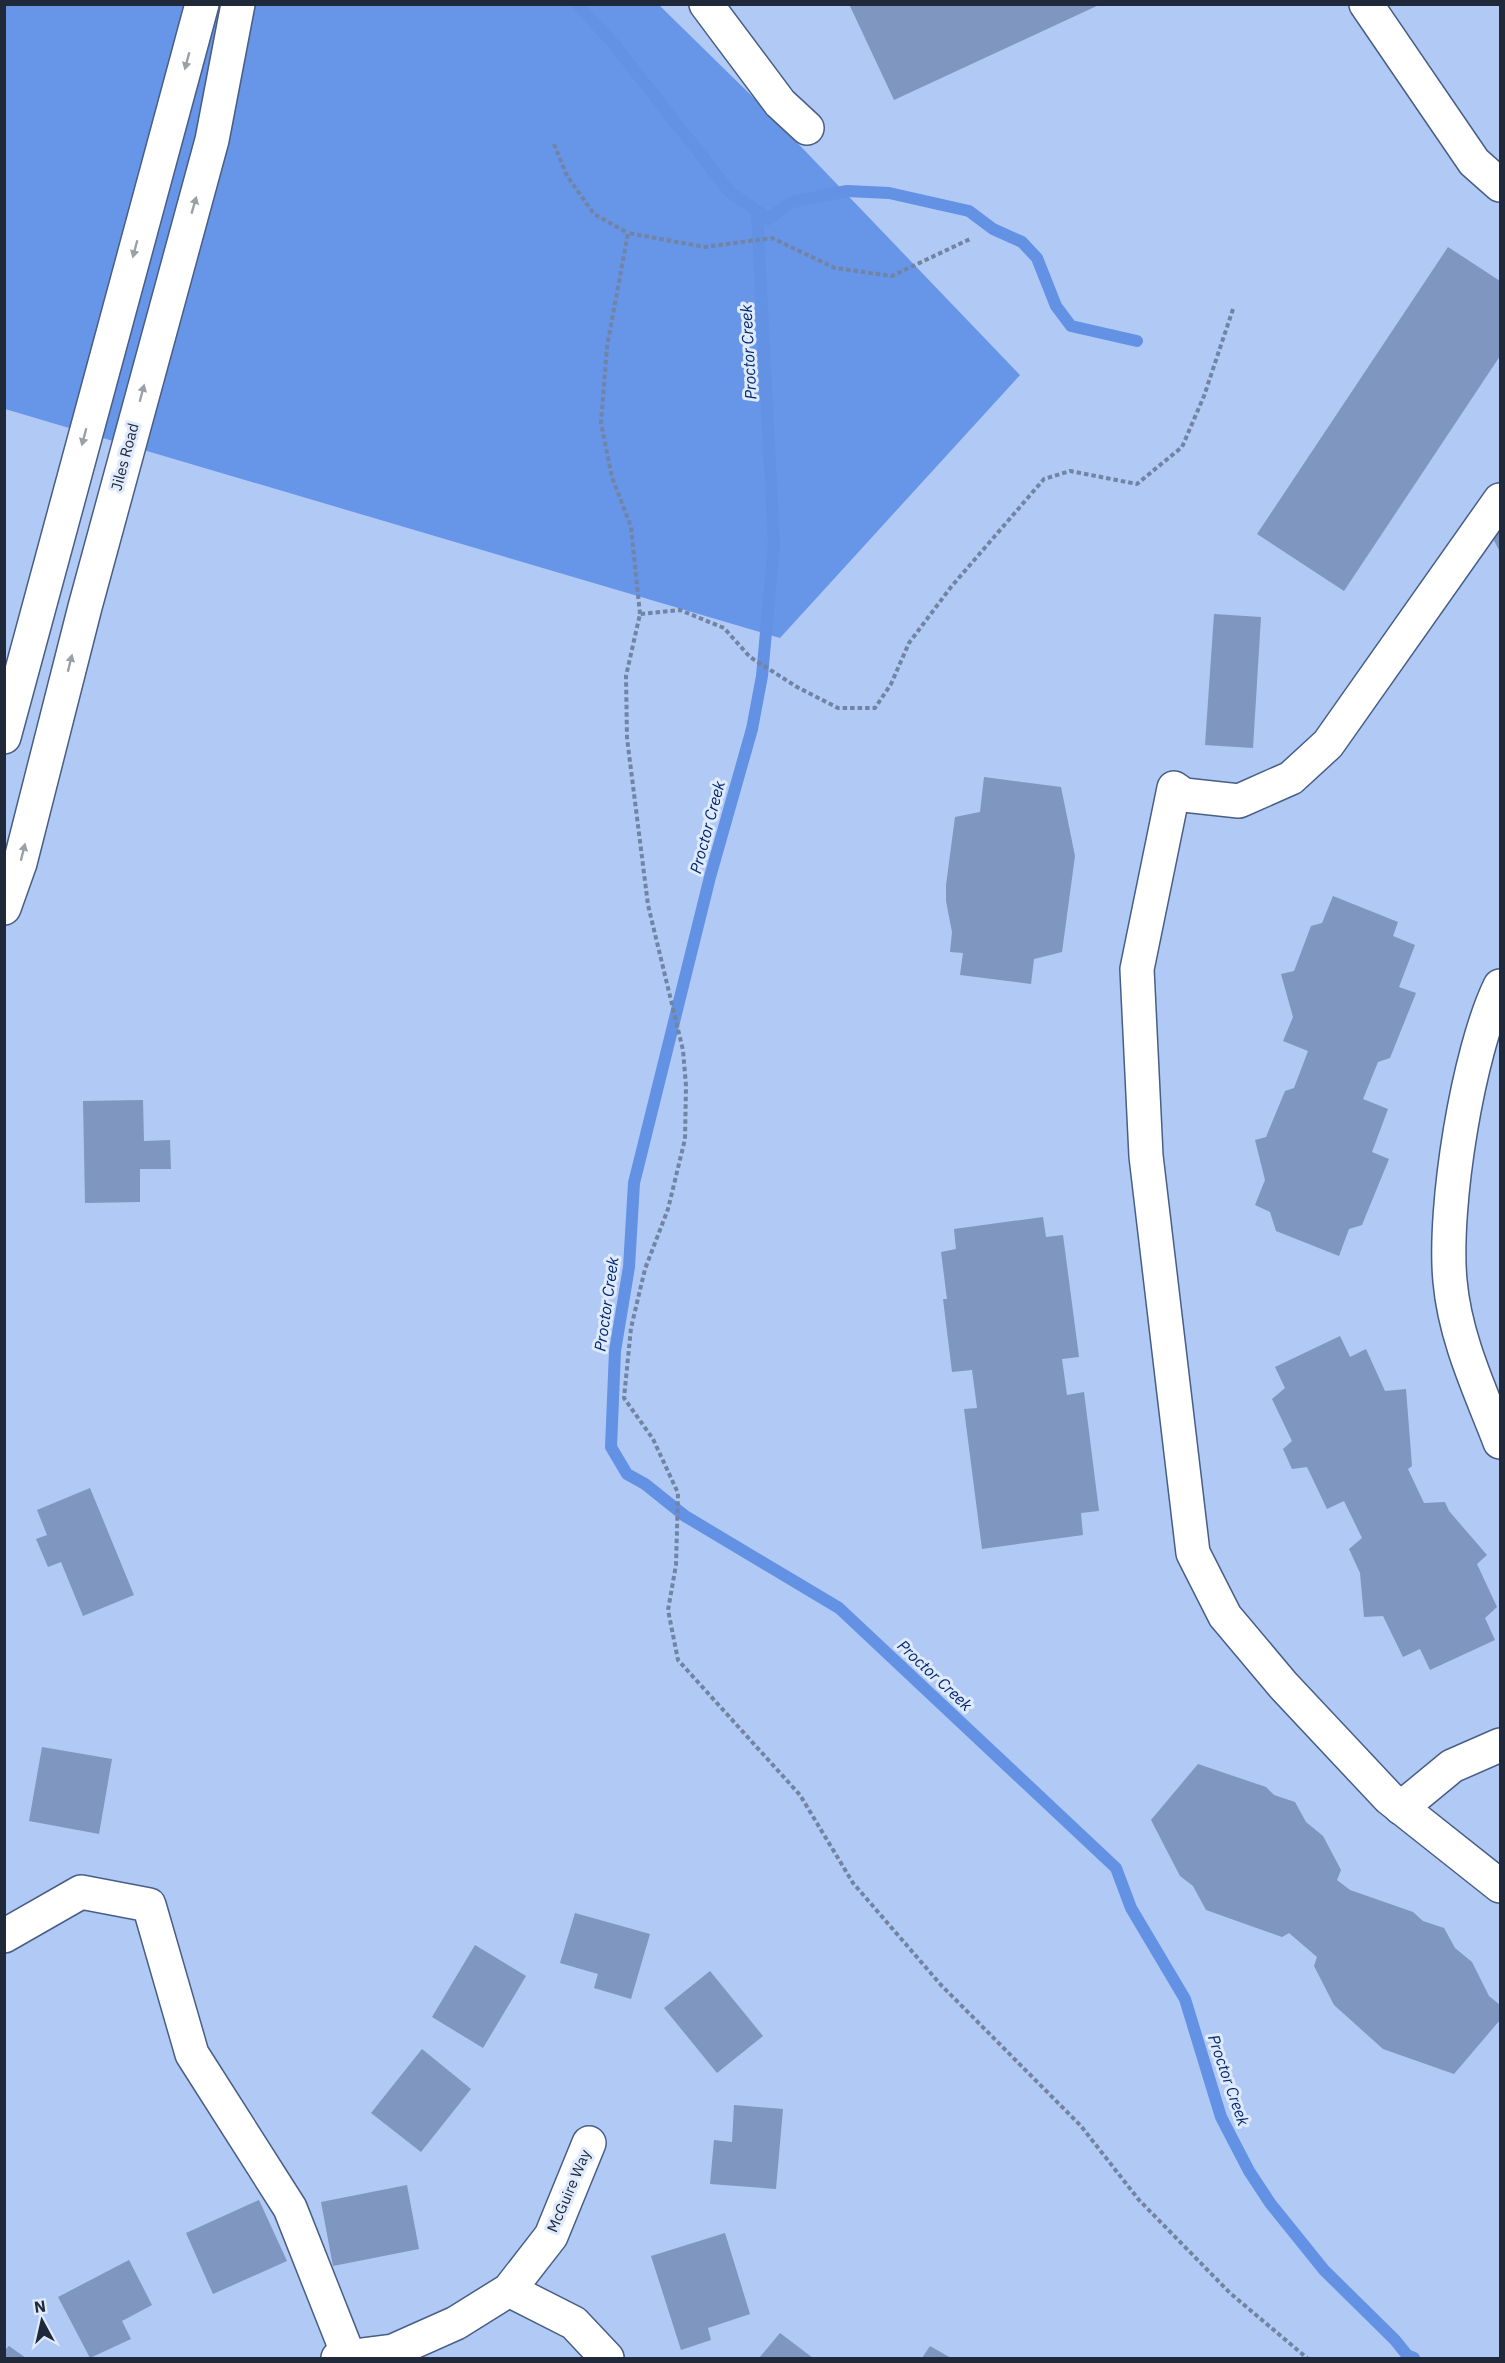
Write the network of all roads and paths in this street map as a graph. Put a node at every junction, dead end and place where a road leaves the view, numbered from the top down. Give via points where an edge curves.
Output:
1 (202, 4) edge
2 (238, 4) edge
3 (706, 4) edge
4 (1366, 4) edge
5 (807, 128) dead end
6 (554, 144) dead end
7 (1500, 185) edge
8 (628, 233) junction
9 (970, 239) dead end
10 (1233, 309) dead end
11 (1500, 500) edge
12 (640, 614) junction
13 (4, 738) edge
14 (4, 908) edge
15 (1500, 986) edge
16 (1500, 1442) edge
17 (1500, 1745) edge
18 (1401, 1808) junction
19 (1500, 1886) edge
20 (4, 1936) edge
21 (589, 2143) dead end
22 (509, 2290) junction
23 (343, 2358) edge
24 (607, 2358) edge
25 (1307, 2358) edge

1 -> 13 street
14 -> 2 street, Jiles Road via 20,863 212,140
3 - 5 street via 780,103
4 - 7 street via 1474,162
6 - 8 path via 567,176 594,214
8 - 9 path via 705,247 772,238 835,268 892,276
8 - 12 path via 607,347 601,423 612,477 631,527
10 - 12 path via 1182,447 1137,484 1070,471 1044,479 909,642 891,684 875,708 838,708 750,657 723,628 691,614 680,610
11 - 18 street via 1329,744 1291,778 1239,801 1184,795 1174,788 1137,969 1146,1156 1193,1553 1225,1616 1283,1685
12 - 25 path via 626,676 627,738 648,905 683,1050 686,1118 685,1139 668,1209 645,1269 631,1328 624,1398 652,1439 678,1494 676,1565 668,1610 678,1660 800,1795 854,1882 941,1986 1081,2126 1138,2200 1230,2293
15 - 16 street via 1472,1076 1460,1138 1451,1216 1450,1281 1466,1356
17 - 18 street via 1452,1766
18 - 19 street
20 - 23 street via 81,1892 149,1905 192,2054 290,2208
21 - 22 street, McGuire Way via 551,2236
22 - 23 street, McGuire Way via 456,2323 393,2351
22 - 24 street via 574,2323

